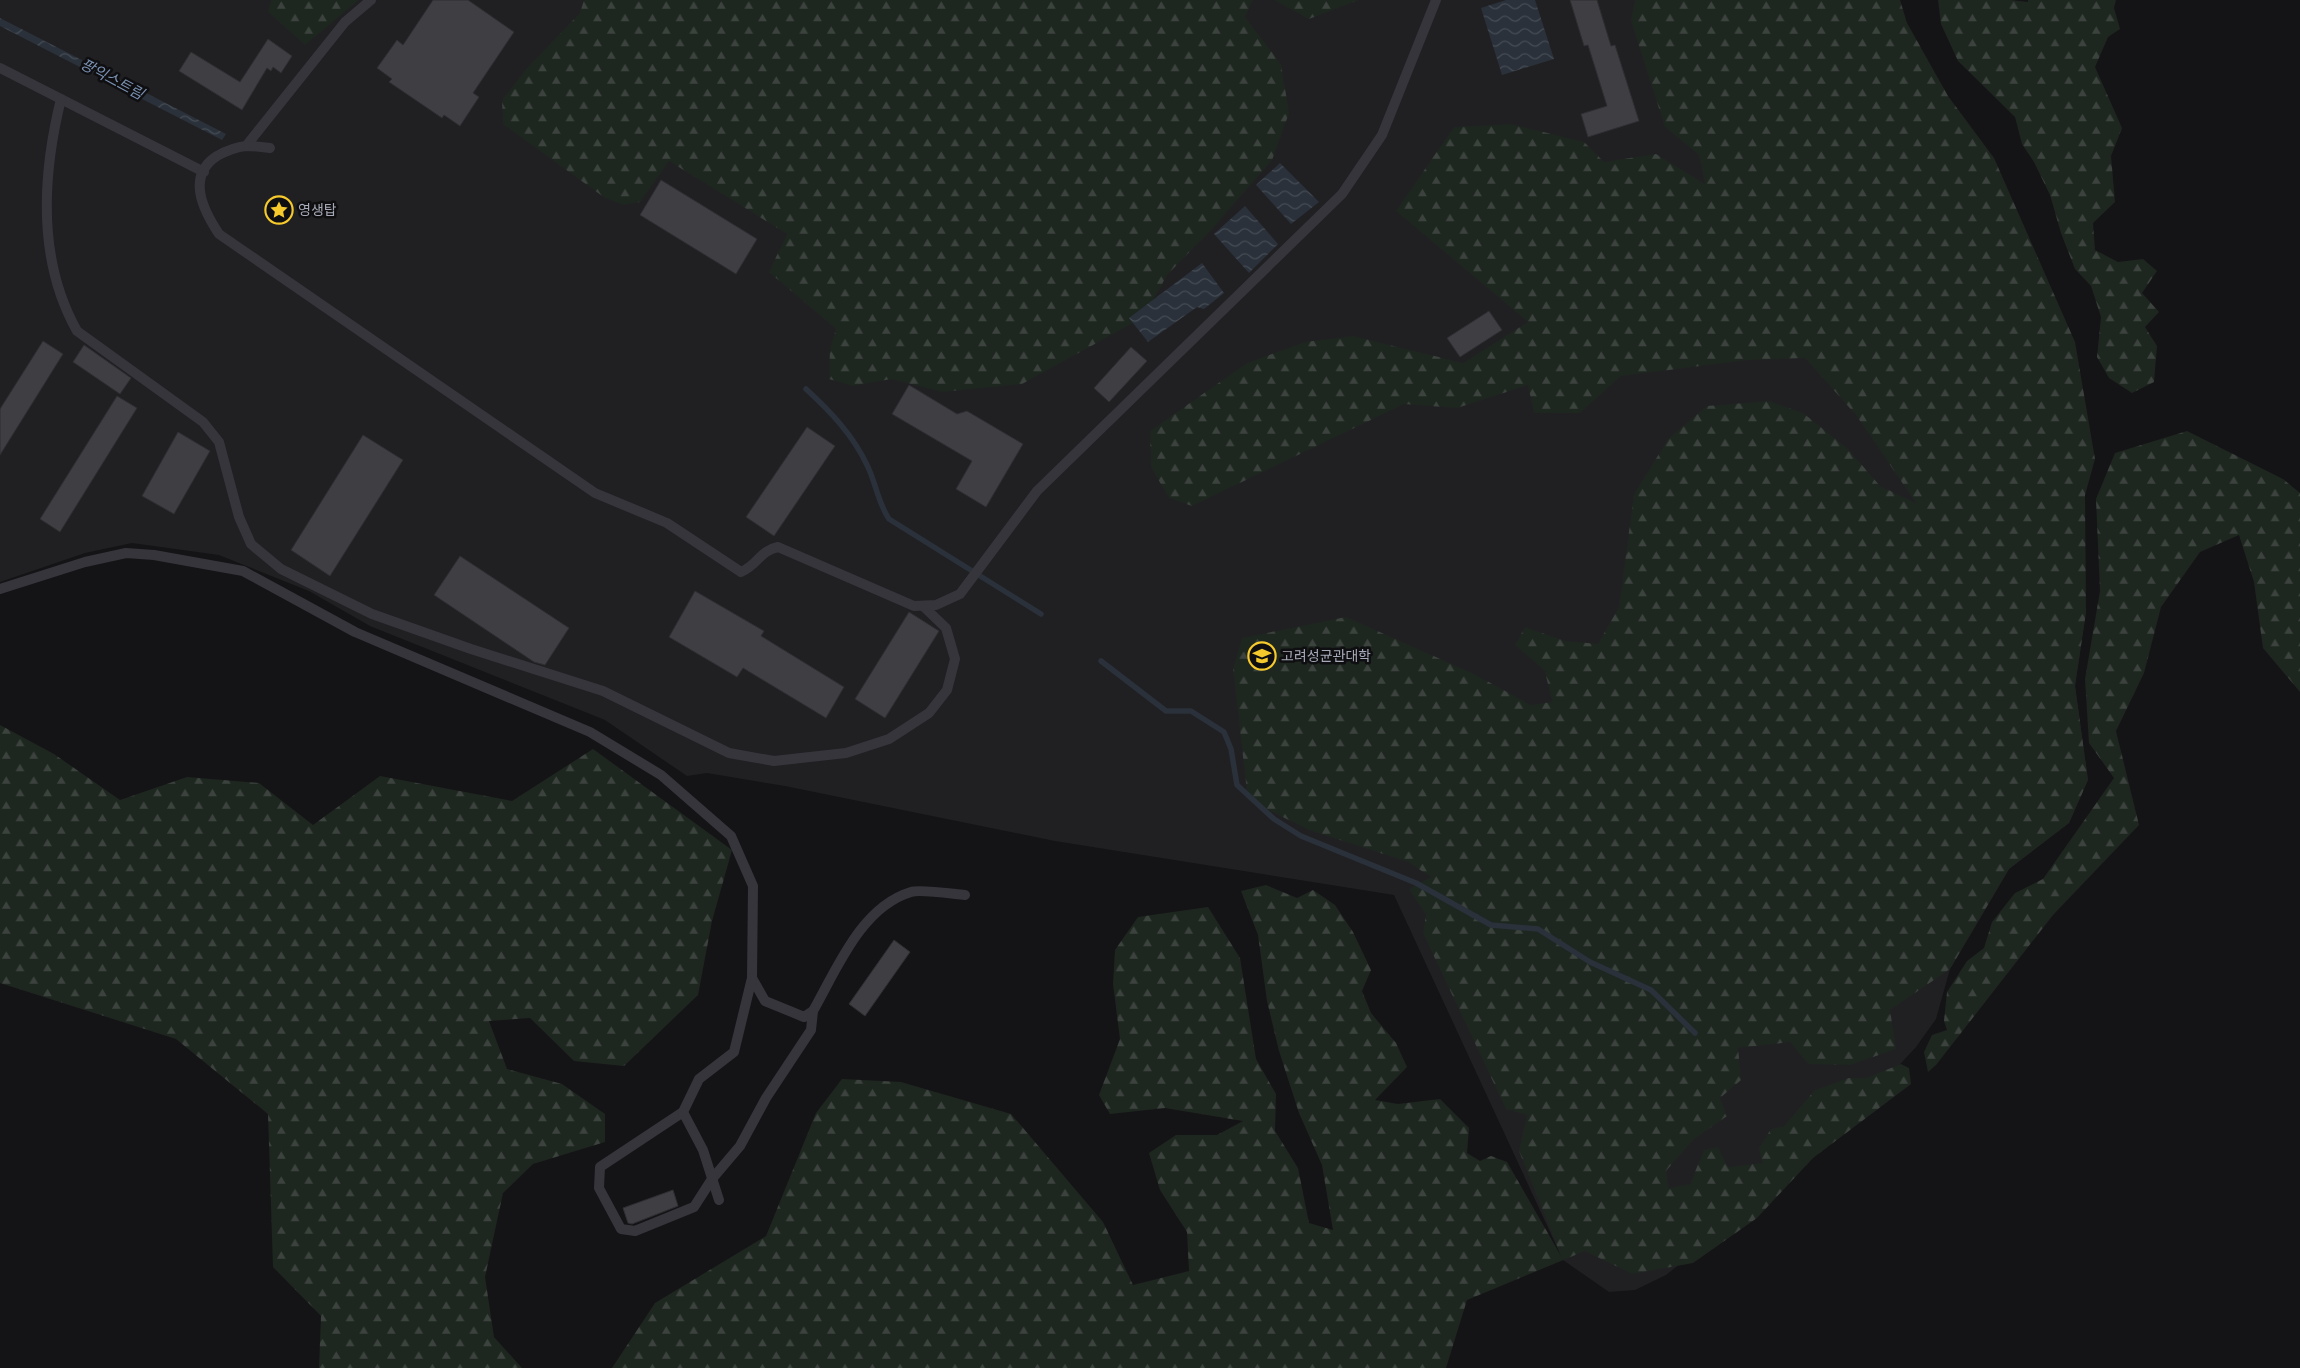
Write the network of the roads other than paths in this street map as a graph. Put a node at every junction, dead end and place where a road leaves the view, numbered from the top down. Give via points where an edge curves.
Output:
1 (370, 0) edge
2 (1436, 0) edge
3 (0, 68) edge
4 (61, 100) junction
5 (246, 146) junction
6 (270, 148) dead end
7 (204, 172) junction
8 (0, 589) edge
9 (923, 606) junction
10 (965, 895) dead end
11 (752, 978) junction
12 (813, 1011) junction
13 (683, 1112) junction
14 (712, 1179) junction
15 (719, 1200) dead end

1 - 5 lane via 345,22
2 - 9 lane via 1382,135 1342,194 1037,490 960,594 936,605
3 - 4 lane
4 - 7 lane
4 - 9 lane via 51,140 45,204 51,259 64,309 77,331 203,422 219,442 239,517 251,544 281,569 372,614 603,691 729,753 774,761 846,753 881,742 929,712 948,690 955,659 946,628
5 - 6 lane
5 - 7 lane via 227,150 208,162
7 - 9 lane via 199,193 206,216 219,234 594,493 667,523 741,572 752,568 767,549 778,547 914,606
8 - 11 lane via 126,553 243,571 355,632 590,732 661,775 731,836 753,886
10 - 12 lane via 912,891 884,907 860,930
11 - 12 lane via 765,1001 804,1016
11 - 13 lane via 734,1052 699,1079
12 - 14 lane via 811,1030 766,1098 740,1146
13 - 14 lane via 703,1150
13 - 14 lane via 600,1167 600,1188 620,1230 634,1231 694,1207
14 - 15 lane

